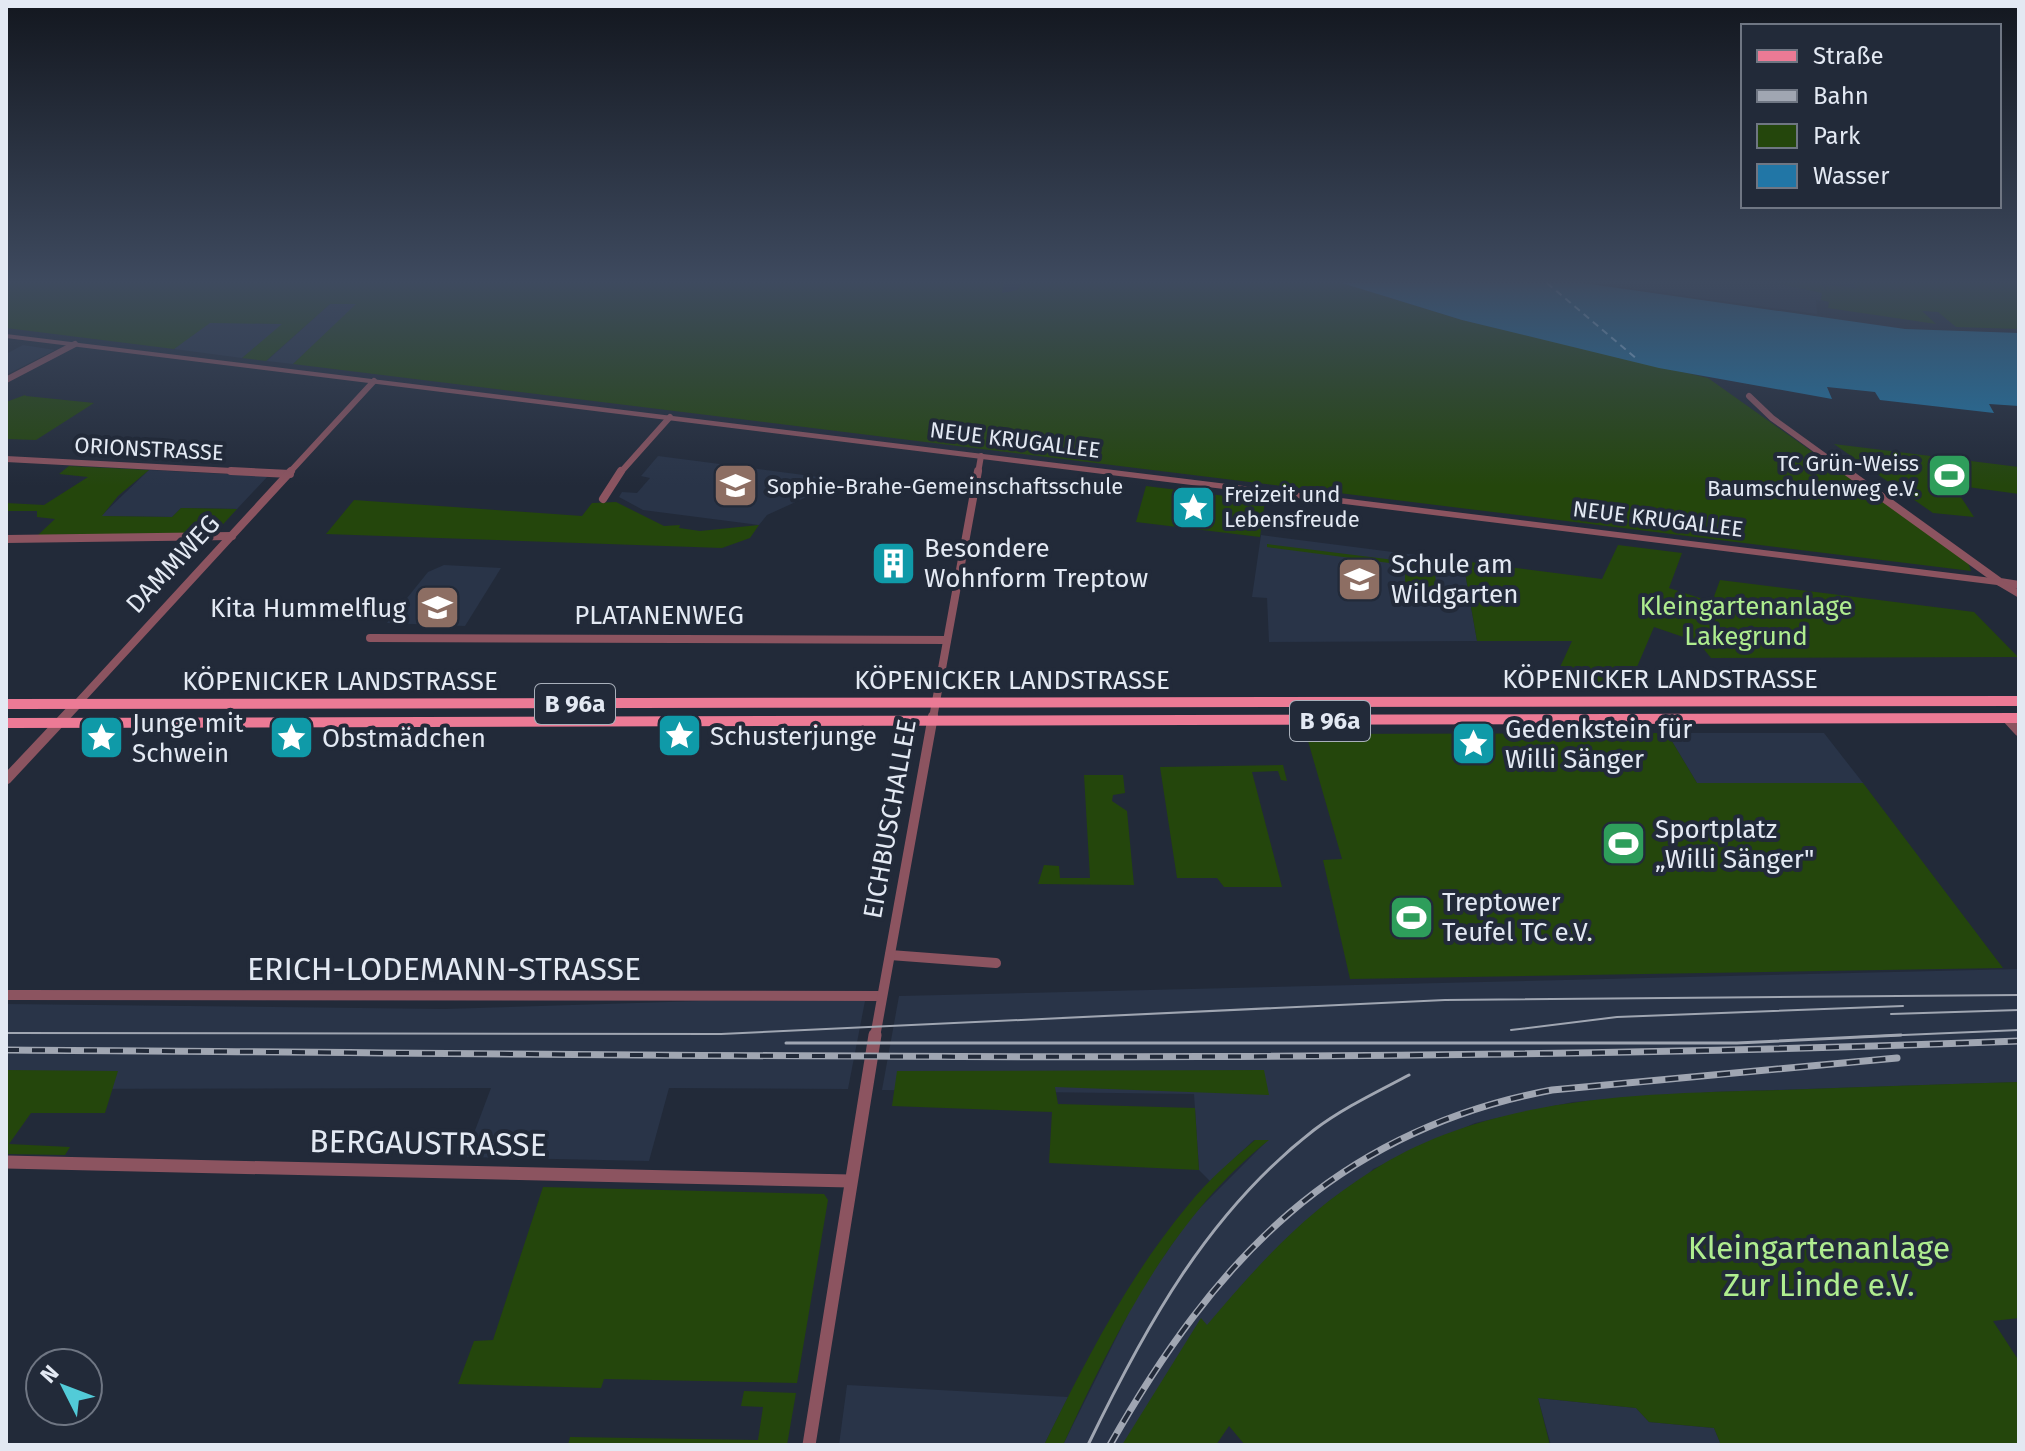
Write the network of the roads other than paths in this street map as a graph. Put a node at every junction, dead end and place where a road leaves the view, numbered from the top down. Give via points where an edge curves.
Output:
1 (62, 351) edge
2 (129, 351) edge
3 (6, 380) edge
4 (374, 381) junction
5 (1749, 396) dead end
6 (670, 417) junction
7 (981, 456) junction
8 (6, 459) edge
9 (290, 474) junction
10 (603, 499) dead end
11 (232, 536) junction
12 (6, 539) edge
13 (2000, 582) junction
14 (2019, 585) edge
15 (2019, 595) edge
16 (370, 638) dead end
17 (947, 640) junction
18 (2019, 701) edge
19 (6, 704) edge
20 (935, 704) junction
21 (75, 706) junction
22 (2013, 718) edge
23 (932, 722) junction
24 (6, 723) edge
25 (59, 723) junction
26 (2019, 731) edge
27 (6, 780) edge
28 (890, 955) junction
29 (996, 963) dead end
30 (6, 995) edge
31 (882, 996) junction
32 (6, 1162) edge
33 (850, 1181) junction
34 (809, 1445) edge

1 - 3 street
2 - 4 street, NEUE KRUGALLEE
4 - 6 street, NEUE KRUGALLEE
4 - 9 street, DAMMWEG
5 - 13 street
6 - 7 street, NEUE KRUGALLEE
6 - 10 street
7 - 13 street, NEUE KRUGALLEE
7 - 17 street, EICHBUSCHALLEE
8 - 9 street, ORIONSTRASSE
9 - 11 street, DAMMWEG
11 - 12 street
11 - 21 street, DAMMWEG
13 - 14 street, NEUE KRUGALLEE
13 - 15 street
16 - 17 street, PLATANENWEG
17 - 20 street, EICHBUSCHALLEE
18 - 20 main road, KÖPENICKER LANDSTRASSE / B 96a
19 - 21 main road, KÖPENICKER LANDSTRASSE / B 96a
20 - 21 main road, KÖPENICKER LANDSTRASSE / B 96a
20 - 23 street, EICHBUSCHALLEE
21 - 25 street, DAMMWEG
22 - 23 main road, KÖPENICKER LANDSTRASSE / B 96a
22 - 26 street
23 - 25 main road, KÖPENICKER LANDSTRASSE / B 96a
23 - 28 street, EICHBUSCHALLEE
24 - 25 main road, KÖPENICKER LANDSTRASSE / B 96a
25 - 27 street, DAMMWEG
28 - 29 street, EICHBUSCHALLEE
28 - 31 street, EICHBUSCHALLEE
30 - 31 street, ERICH-LODEMANN-STRASSE
31 - 33 street, EICHBUSCHALLEE
32 - 33 street, BERGAUSTRASSE
33 - 34 street, EICHBUSCHALLEE

